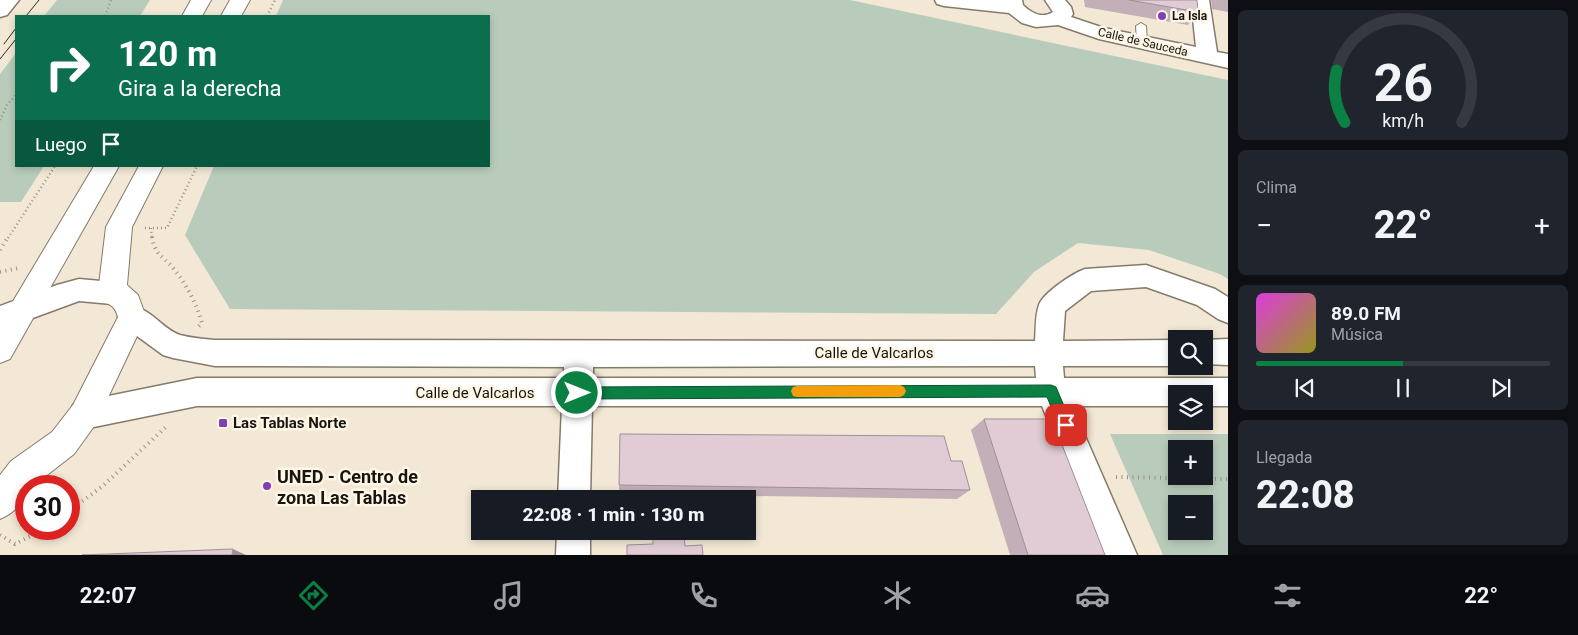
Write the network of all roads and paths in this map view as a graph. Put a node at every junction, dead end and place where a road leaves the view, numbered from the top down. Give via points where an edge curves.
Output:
1 (10, 0) edge
2 (111, 0) edge
3 (201, 0) edge
4 (240, 0) edge
5 (275, 0) edge
6 (944, 0) edge
7 (1200, 0) edge
8 (1014, 4) edge
9 (1056, 5) edge
10 (0, 12) edge
11 (104, 15) edge
12 (193, 15) edge
13 (232, 15) edge
14 (268, 15) edge
15 (1207, 56) junction
16 (1228, 61) edge
17 (15, 96) edge
18 (0, 120) edge
19 (54, 167) edge
20 (106, 167) edge
21 (150, 167) edge
22 (151, 228) dead end
23 (0, 250) edge
24 (112, 293) junction
25 (1228, 311) edge
26 (12, 314) edge
27 (132, 317) junction
28 (173, 346) junction
29 (0, 350) edge
30 (1168, 352) edge
31 (1213, 352) edge
32 (1228, 352) edge
33 (1048, 353) junction
34 (579, 355) junction
35 (1051, 391) junction
36 (197, 392) junction
37 (1228, 392) edge
38 (577, 393) junction
39 (84, 415) junction
40 (12, 470) edge
41 (1087, 477) junction
42 (1228, 479) edge
43 (574, 490) edge
44 (0, 502) edge
45 (80, 503) edge
46 (0, 535) edge
47 (23, 540) edge
48 (574, 540) edge
49 (573, 555) edge
50 (1120, 555) edge

1 - 10 street
2 - 11 path
3 - 12 street
4 - 13 street
5 - 14 path
6 - 8 street
7 - 15 street
8 - 9 street via 1027,17 1045,22
9 - 15 street, Calle de Sauceda via 1099,33 1141,35
15 - 16 street, Calle de Sauceda
17 - 18 path
19 - 23 path
20 - 26 street
21 - 24 street via 119,227
22 - 28 path via 154,249 173,268 186,288 202,323
24 - 26 street via 79,290
24 - 27 street via 119,294 128,304
25 - 33 street via 1206,297 1146,276 1085,280 1052,306
26 - 29 street
27 - 28 street, Calle de Valcarlos
27 - 39 street
28 - 34 street, Calle de Valcarlos via 215,353
30 - 33 street, Calle de Valcarlos
31 - 32 street
33 - 34 street, Calle de Valcarlos
33 - 35 street
34 - 38 street
35 - 37 street, Calle de Valcarlos
35 - 38 street, Calle de Valcarlos
35 - 41 street
36 - 38 street, Calle de Valcarlos
36 - 39 street, Calle de Valcarlos
36 - 45 path via 153,440
38 - 43 street
39 - 40 street via 63,443
40 - 44 street
41 - 42 path
41 - 50 street
46 - 47 path via 16,544
48 - 49 street

